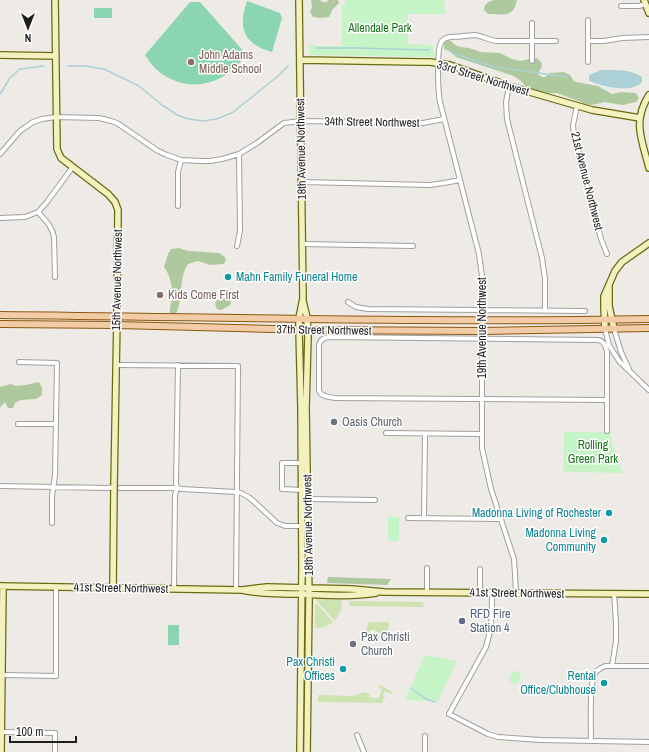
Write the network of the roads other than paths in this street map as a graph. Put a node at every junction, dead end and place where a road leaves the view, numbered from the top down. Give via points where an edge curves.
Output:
1 (55, 0) edge
2 (300, 0) edge
3 (645, 2) edge
4 (621, 6) dead end
5 (649, 13) edge
6 (588, 20) dead end
7 (532, 23) dead end
8 (649, 37) edge
9 (532, 41) junction
10 (556, 41) dead end
11 (588, 41) junction
12 (0, 55) edge
13 (56, 56) junction
14 (300, 60) junction
15 (532, 60) dead end
16 (588, 62) dead end
17 (438, 63) junction
18 (509, 86) junction
19 (649, 95) edge
20 (576, 106) junction
21 (56, 118) junction
22 (640, 118) junction
23 (444, 119) junction
24 (301, 121) junction
25 (0, 154) edge
26 (239, 154) junction
27 (180, 160) junction
28 (72, 168) junction
29 (649, 168) edge
30 (460, 180) junction
31 (302, 182) junction
32 (178, 206) dead end
33 (38, 212) junction
34 (0, 218) edge
35 (649, 243) edge
36 (302, 244) junction
37 (237, 246) dead end
38 (413, 246) dead end
39 (607, 254) dead end
40 (55, 277) dead end
41 (609, 285) junction
42 (303, 298) junction
43 (348, 302) dead end
44 (482, 309) junction
45 (545, 310) junction
46 (585, 311) dead end
47 (0, 315) edge
48 (117, 316) junction
49 (299, 318) junction
50 (307, 318) junction
51 (649, 319) edge
52 (482, 320) junction
53 (604, 320) junction
54 (612, 320) junction
55 (0, 324) edge
56 (117, 325) junction
57 (649, 328) edge
58 (605, 329) junction
59 (614, 329) junction
60 (299, 330) junction
61 (308, 330) junction
62 (482, 330) junction
63 (482, 338) junction
64 (19, 362) dead end
65 (116, 365) junction
66 (178, 365) junction
67 (630, 371) junction
68 (649, 390) edge
69 (482, 399) junction
70 (607, 400) junction
71 (18, 424) dead end
72 (56, 424) junction
73 (607, 431) dead end
74 (386, 433) dead end
75 (425, 434) junction
76 (481, 434) junction
77 (302, 463) junction
78 (0, 486) edge
79 (54, 487) junction
80 (116, 488) junction
81 (177, 488) junction
82 (302, 490) junction
83 (236, 492) junction
84 (308, 499) junction
85 (375, 500) dead end
86 (408, 518) dead end
87 (424, 518) junction
88 (501, 519) junction
89 (52, 523) dead end
90 (305, 526) junction
91 (427, 568) dead end
92 (480, 569) dead end
93 (1, 586) edge
94 (56, 587) junction
95 (112, 588) junction
96 (174, 589) junction
97 (239, 590) junction
98 (302, 591) junction
99 (309, 591) junction
100 (427, 592) junction
101 (480, 592) junction
102 (492, 592) junction
103 (516, 593) junction
104 (614, 593) junction
105 (649, 594) edge
106 (612, 666) junction
107 (649, 666) edge
108 (2, 675) junction
109 (1, 732) junction
110 (357, 735) dead end
111 (425, 736) dead end
112 (591, 740) junction
113 (649, 742) edge
114 (1, 752) edge
115 (55, 752) edge
116 (300, 752) edge
117 (307, 752) edge
118 (364, 752) edge
119 (425, 752) edge

1 - 13 main road, 15th Avenue Northwest
2 - 14 main road, 18th Avenue Northwest
3 - 4 street via 639,6
3 - 5 main road
6 - 11 street
7 - 9 street
8 - 11 street
9 - 10 street, 19th Avenue Northwest
9 - 15 street
9 - 17 street, 19th Avenue Northwest via 496,41 475,35 448,37 440,44
11 - 16 street
12 - 13 main road
13 - 21 main road, 15th Avenue Northwest
14 - 17 main road, 33rd Street Northwest
14 - 24 main road, 18th Avenue Northwest
17 - 18 main road, 33rd Street Northwest
17 - 23 street, 19th Avenue Northwest via 439,97
18 - 20 main road, 33rd Street Northwest
18 - 45 street via 506,102 507,119 542,258
19 - 22 main road
20 - 22 main road, 33rd Street Northwest
20 - 39 street, 21st Avenue Northwest via 574,135
21 - 25 street, 34th Street Northwest via 42,119 29,124
21 - 27 street, 34th Street Northwest via 99,118 117,123 158,151
21 - 28 main road, 15th Avenue Northwest via 57,150 61,158
22 - 29 main road via 640,131
23 - 24 street, 34th Street Northwest via 423,123
23 - 30 street, 19th Avenue Northwest
24 - 26 street, 34th Street Northwest via 284,123
24 - 31 main road, 18th Avenue Northwest
26 - 27 street, 34th Street Northwest via 210,161
26 - 37 street via 240,231
27 - 32 street
28 - 33 street
28 - 48 main road, 15th Avenue Northwest via 108,194 117,207
30 - 31 street via 430,185
30 - 44 street, 19th Avenue Northwest via 481,266
31 - 36 main road, 18th Avenue Northwest
33 - 34 street via 25,217
33 - 40 street via 53,231
35 - 41 main road via 622,262
36 - 38 street
36 - 42 main road, 18th Avenue Northwest
41 - 53 main road via 604,296
41 - 54 main road
42 - 49 main road, 18th Avenue Northwest
42 - 50 main road, 18th Avenue Northwest
43 - 44 street via 356,307 368,309
44 - 45 street
44 - 52 street, 19th Avenue Northwest
45 - 46 street
47 - 48 main road, 37th Street Northwest
48 - 49 main road, 37th Street Northwest
48 - 56 main road, 15th Avenue Northwest
49 - 50 main road, 37th Street Northwest
49 - 60 main road, 18th Avenue Northwest
50 - 52 main road, 37th Street Northwest
50 - 61 main road, 18th Avenue Northwest
51 - 54 main road, 37th Street Northwest
52 - 53 main road, 37th Street Northwest
52 - 62 street, 19th Avenue Northwest
53 - 54 main road, 37th Street Northwest
53 - 58 main road
54 - 59 main road
55 - 56 main road, 37th Street Northwest
56 - 60 main road, 37th Street Northwest
56 - 65 main road, 15th Avenue Northwest
57 - 59 main road, 37th Street Northwest
58 - 59 main road, 37th Street Northwest
58 - 62 main road, 37th Street Northwest
58 - 67 street via 614,354
59 - 67 street
60 - 61 main road, 37th Street Northwest
60 - 77 main road, 18th Avenue Northwest
61 - 62 main road, 37th Street Northwest
61 - 84 main road, 18th Avenue Northwest
62 - 63 street, 19th Avenue Northwest
63 - 69 street, 19th Avenue Northwest
63 - 69 street via 328,337 320,341 319,345 318,388 321,395 335,398
63 - 70 street via 601,341 607,351
64 - 72 street via 57,363
65 - 66 street
65 - 80 main road, 15th Avenue Northwest
66 - 81 street
66 - 83 street via 238,366
67 - 68 street
69 - 70 street
69 - 76 street, 19th Avenue Northwest
70 - 73 street
71 - 72 street
72 - 79 street
74 - 75 street
75 - 76 street
75 - 87 street
76 - 88 street, 19th Avenue Northwest via 483,457
77 - 82 main road, 18th Avenue Northwest
77 - 82 street via 282,463 282,490
78 - 79 street
79 - 80 street
79 - 89 street
80 - 81 street
80 - 95 main road, 15th Avenue Northwest
81 - 83 street
81 - 96 street
82 - 90 main road, 18th Avenue Northwest
83 - 90 street via 250,498 280,524
83 - 97 street
84 - 85 street
84 - 90 main road, 18th Avenue Northwest
86 - 87 street
87 - 88 street
88 - 103 street, 19th Avenue Northwest via 514,559
90 - 98 main road, 18th Avenue Northwest
90 - 99 main road, 18th Avenue Northwest
91 - 100 street
92 - 101 street
93 - 94 main road, 41st Street Northwest
93 - 108 main road
94 - 95 main road, 41st Street Northwest
94 - 108 street via 56,676
95 - 96 main road, 41st Street Northwest
96 - 97 main road, 41st Street Northwest
97 - 98 main road, 41st Street Northwest via 261,593
98 - 99 main road, 41st Street Northwest
98 - 116 main road, 18th Avenue Northwest
99 - 100 main road, 41st Street Northwest via 352,595
99 - 117 main road, 18th Avenue Northwest
100 - 101 main road, 41st Street Northwest
101 - 102 main road, 41st Street Northwest
102 - 103 main road, 41st Street Northwest
102 - 112 street via 491,624 486,647 449,714 498,738
103 - 104 main road, 41st Street Northwest
104 - 105 main road, 41st Street Northwest
104 - 106 street via 616,641
106 - 107 street
106 - 112 street via 602,667 594,675 591,690
108 - 109 main road
109 - 114 main road
109 - 115 street via 55,733
110 - 118 street
111 - 119 street
112 - 113 street

